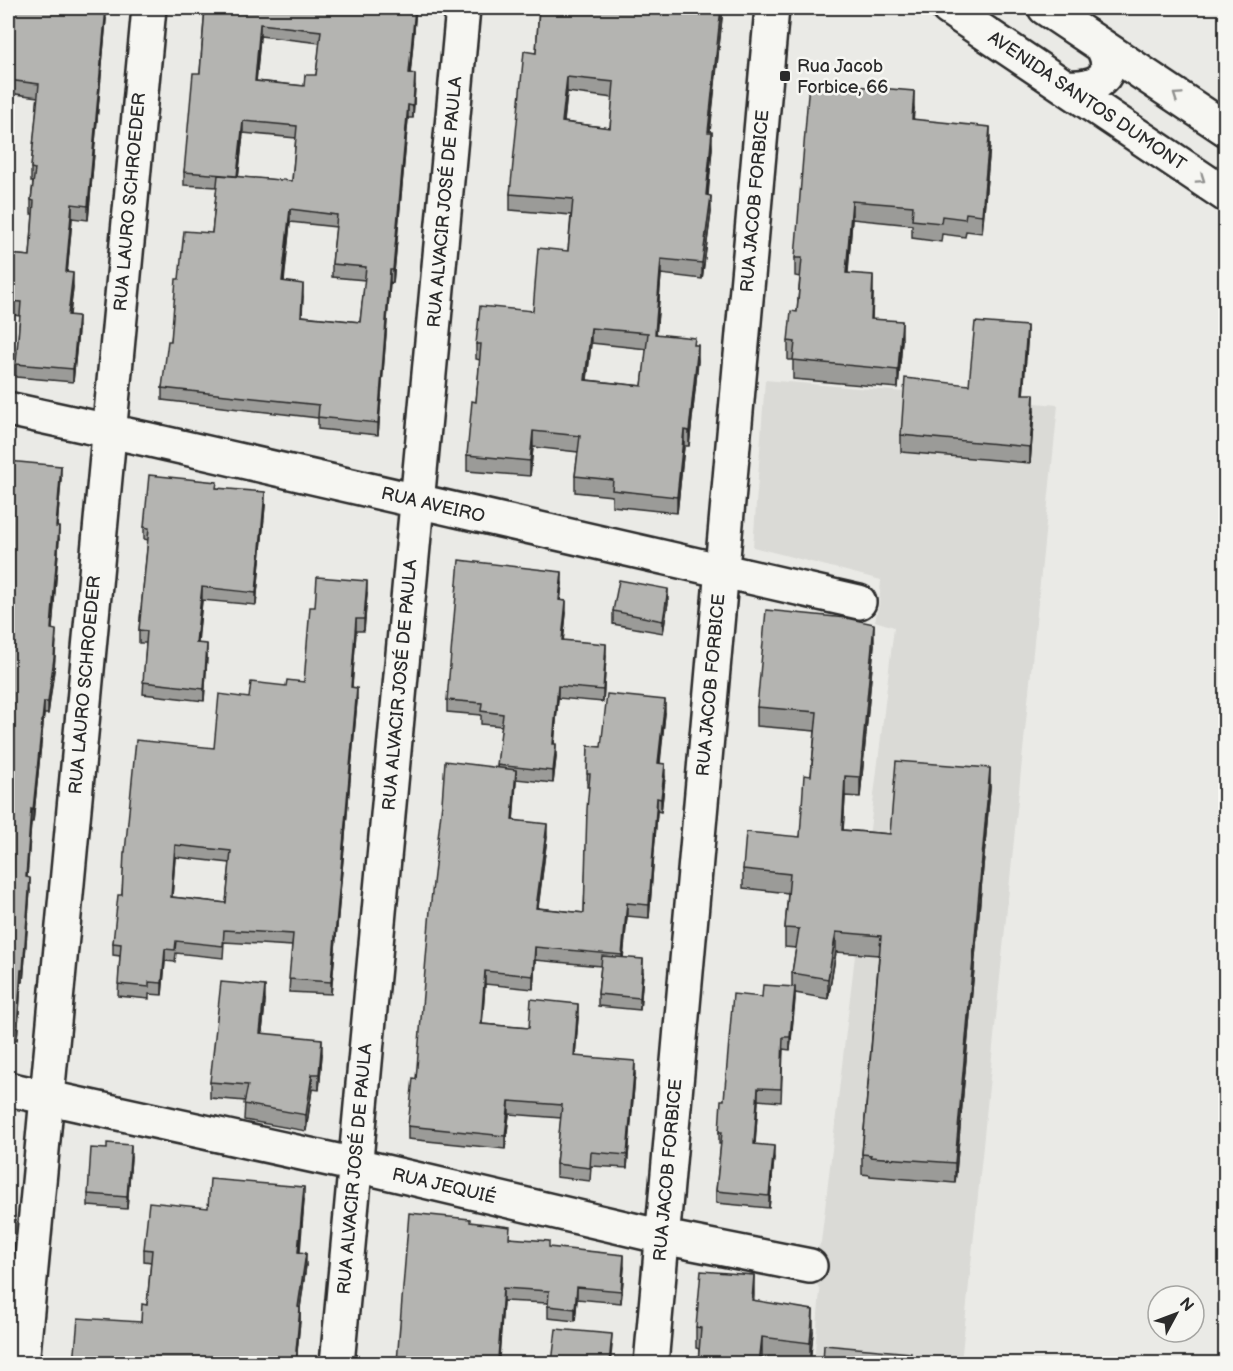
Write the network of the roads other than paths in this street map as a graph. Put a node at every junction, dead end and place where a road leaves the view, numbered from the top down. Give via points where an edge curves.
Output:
1 (149, 8) edge
2 (463, 8) edge
3 (772, 8) edge
4 (948, 8) edge
5 (1045, 8) edge
6 (1102, 46) junction
7 (1066, 87) junction
8 (1226, 129) edge
9 (1226, 195) edge
10 (8, 409) edge
11 (108, 430) junction
12 (417, 501) junction
13 (722, 571) junction
14 (859, 602) dead end
15 (8, 1089) edge
16 (47, 1097) junction
17 (356, 1164) junction
18 (663, 1237) junction
19 (810, 1266) dead end
20 (22, 1364) edge
21 (337, 1364) edge
22 (651, 1364) edge

1 - 11 street, RUA LAURO SCHROEDER
2 - 12 street, RUA ALVACIR JOSÉ DE PAULA
3 - 13 street, RUA JACOB FORBICE
4 - 7 street, AVENIDA SANTOS DUMONT
5 - 6 street
6 - 7 street via 1109,59 1106,74 1095,84
8 -> 6 street
7 -> 9 street, AVENIDA SANTOS DUMONT
10 - 11 street, RUA AVEIRO
11 - 12 street, RUA AVEIRO
11 - 16 street, RUA LAURO SCHROEDER
12 - 13 street, RUA AVEIRO
12 - 17 street, RUA ALVACIR JOSÉ DE PAULA
13 - 14 street, RUA AVEIRO
13 - 18 street, RUA JACOB FORBICE
15 - 16 street, RUA JEQUIÉ
16 - 17 street, RUA JEQUIÉ
16 - 20 street, RUA LAURO SCHROEDER
17 - 18 street, RUA JEQUIÉ
17 - 21 street, RUA ALVACIR JOSÉ DE PAULA
18 - 19 street, RUA JEQUIÉ
18 - 22 street, RUA JACOB FORBICE

